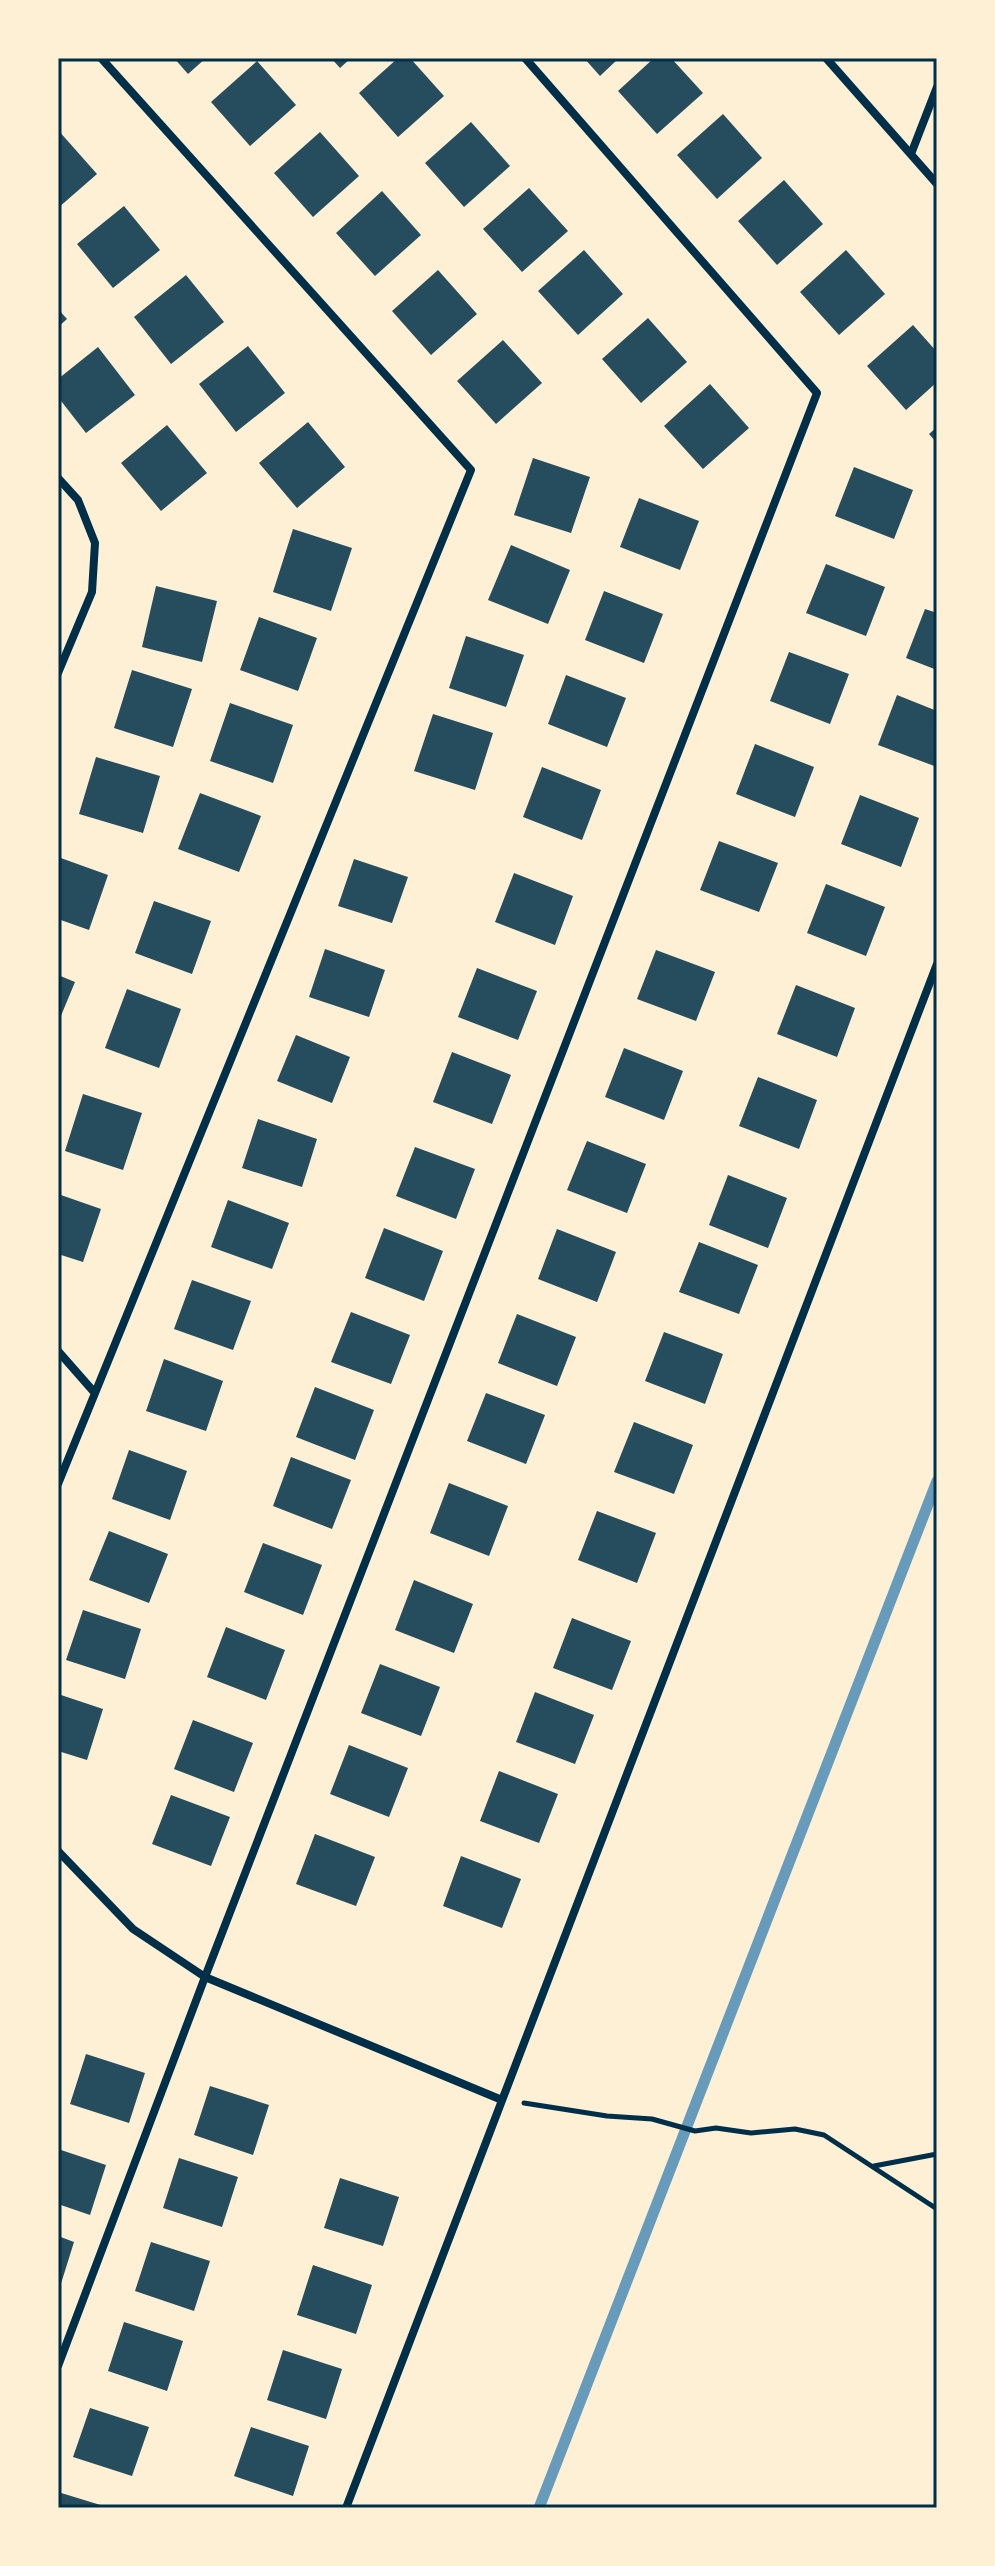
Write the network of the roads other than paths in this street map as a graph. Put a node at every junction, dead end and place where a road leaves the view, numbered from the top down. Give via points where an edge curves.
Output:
1 (101, 58) edge
2 (525, 58) edge
3 (826, 58) edge
4 (937, 87) edge
5 (911, 154) junction
6 (937, 184) edge
7 (58, 478) edge
8 (58, 673) edge
9 (937, 964) edge
10 (58, 1351) edge
11 (94, 1392) junction
12 (58, 1484) edge
13 (58, 1851) edge
14 (205, 1977) junction
15 (502, 2100) junction
16 (58, 2366) edge
17 (346, 2508) edge

1 - 11 street via 471,470
2 - 14 street via 817,393
3 - 5 street
4 - 5 street
5 - 6 street
7 - 8 street via 78,500 95,543 92,592
9 - 15 street
10 - 11 street
11 - 12 street
13 - 14 street via 133,1929
14 - 15 street
14 - 16 street
15 - 17 street

